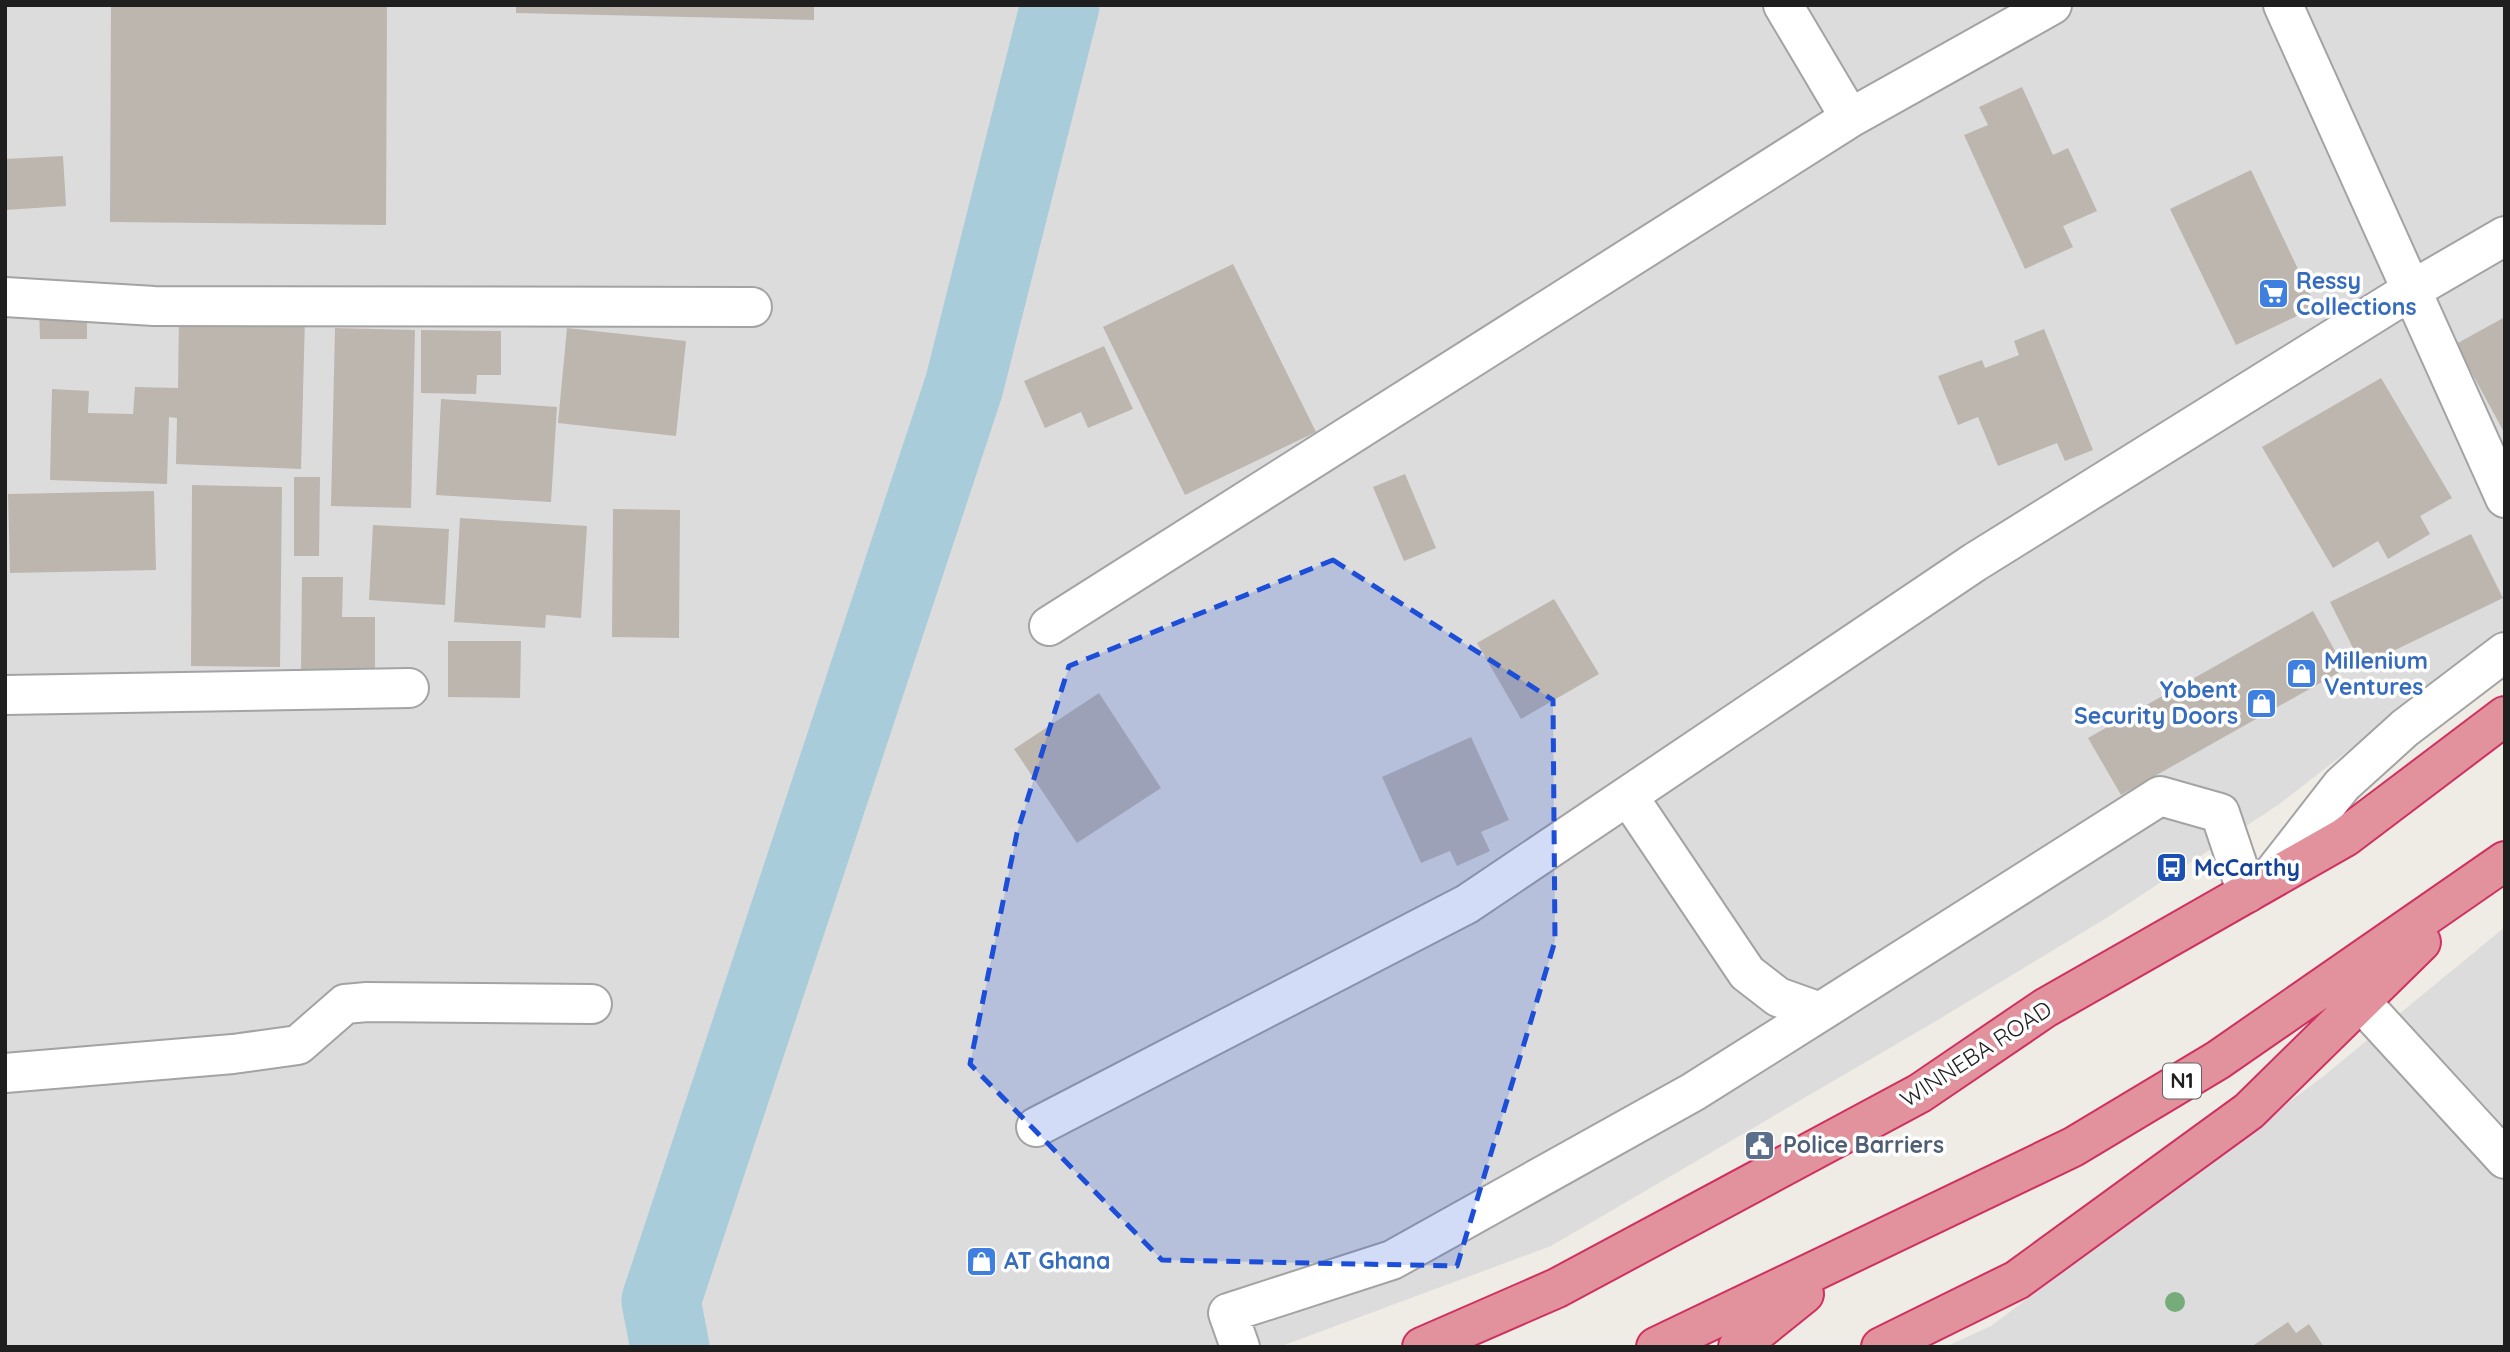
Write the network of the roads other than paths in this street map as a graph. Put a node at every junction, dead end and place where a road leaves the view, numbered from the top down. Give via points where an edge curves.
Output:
1 (1783, 5) edge
2 (2052, 5) edge
3 (2283, 5) edge
4 (1850, 118) junction
5 (2505, 236) edge
6 (2410, 291) junction
7 (5, 297) edge
8 (752, 307) dead end
9 (2505, 498) edge
10 (1049, 626) dead end
11 (2505, 652) edge
12 (409, 688) dead end
13 (5, 695) edge
14 (2505, 716) edge
15 (1628, 796) junction
16 (2501, 872) edge
17 (2257, 887) junction
18 (2361, 1002) junction
19 (592, 1004) dead end
20 (1820, 1012) junction
21 (5, 1073) edge
22 (1036, 1127) dead end
23 (2505, 1159) edge
24 (1852, 1255) junction
25 (1240, 1347) edge
26 (1422, 1347) edge
27 (1656, 1347) edge
28 (1738, 1347) edge
29 (1881, 1347) edge

1 - 4 street
2 - 4 street
3 - 6 street
4 - 10 street
5 - 6 street
6 - 9 street
6 - 15 street via 1975,562
7 - 8 street via 154,306
11 - 17 street via 2405,727 2342,785
12 - 13 street
14 - 17 highway, WINNEBA ROAD via 2345,837
15 - 20 street via 1747,973 1778,997
15 - 22 street via 1467,904
16 - 18 highway
16 - 24 highway, N1 via 2217,1060 2073,1147
17 - 20 street via 2220,813 2160,796
17 - 26 highway, WINNEBA ROAD via 2045,1008 1920,1093 1557,1288
18 - 23 street
18 - 29 highway via 2249,1111 2017,1280
19 - 21 street via 345,1004 298,1045
20 - 25 street via 1693,1092 1392,1260 1228,1312
24 - 27 highway
24 - 28 highway, N1

